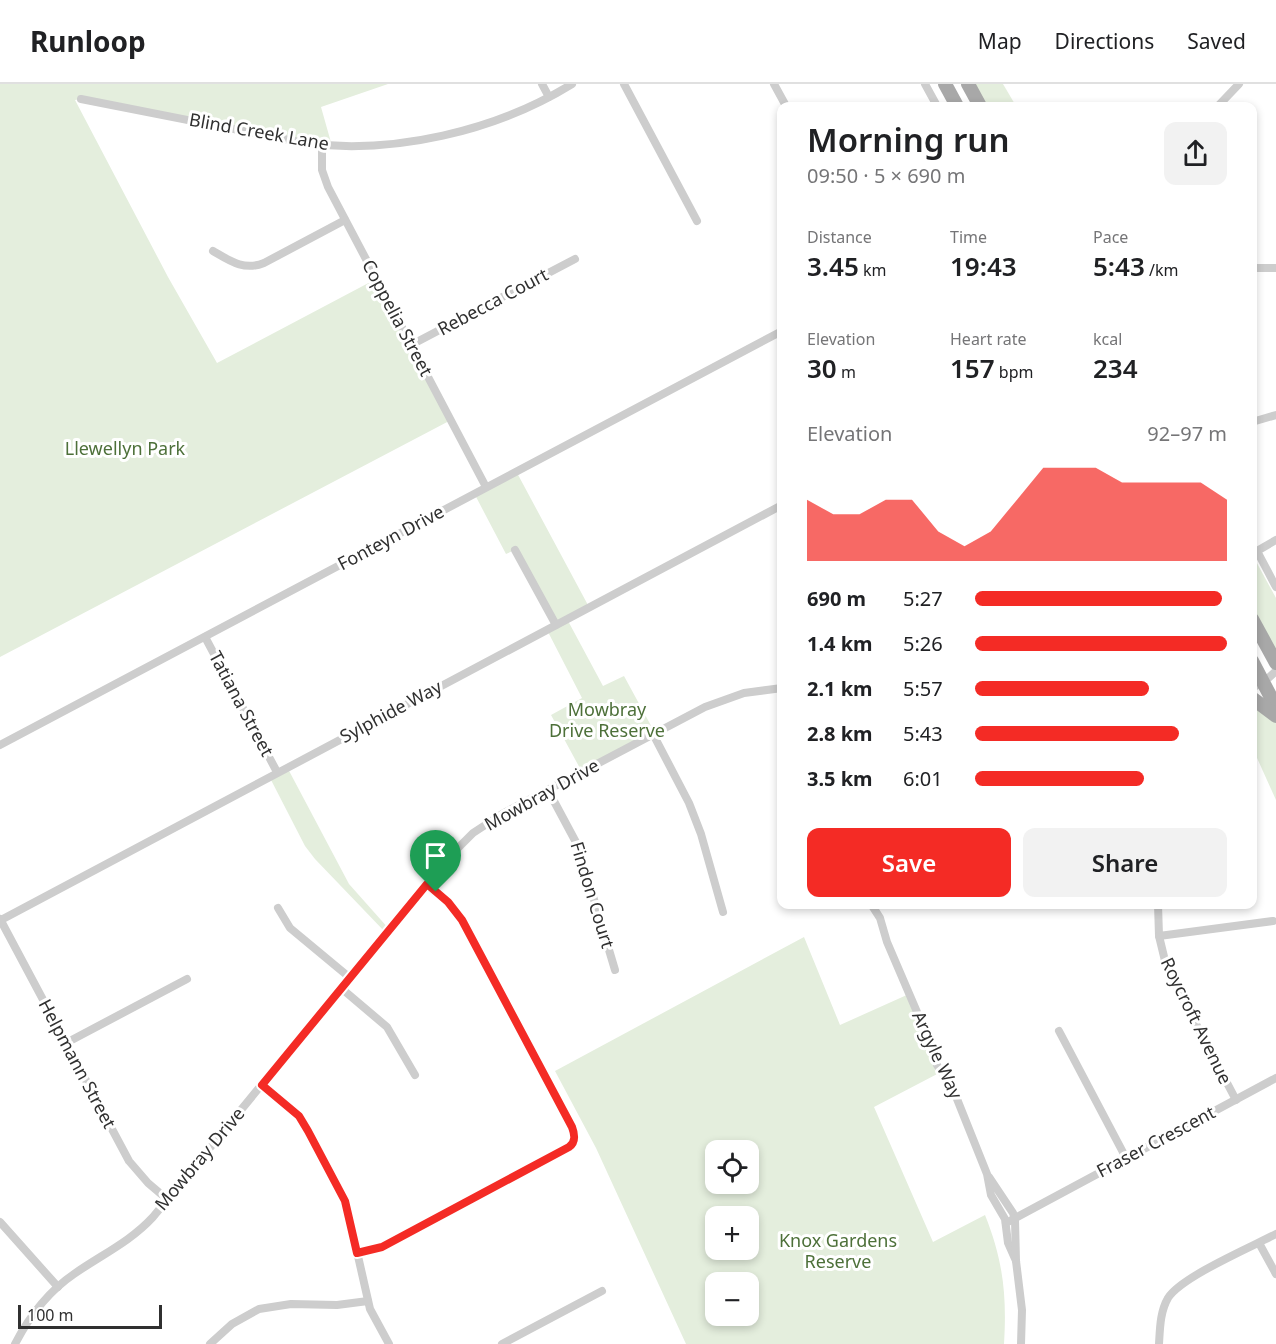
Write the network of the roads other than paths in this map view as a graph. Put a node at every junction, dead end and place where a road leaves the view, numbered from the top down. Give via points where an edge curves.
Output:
1 (542, 84) edge
2 (572, 84) edge
3 (624, 84) edge
4 (774, 84) edge
5 (926, 84) edge
6 (945, 84) edge
7 (968, 84) edge
8 (1239, 84) edge
9 (549, 97) junction
10 (81, 99) dead end
11 (784, 102) edge
12 (936, 102) edge
13 (955, 102) edge
14 (978, 102) edge
15 (1222, 102) edge
16 (322, 145) junction
17 (345, 220) junction
18 (697, 221) dead end
19 (213, 251) dead end
20 (575, 259) dead end
21 (1257, 268) edge
22 (1276, 268) edge
23 (777, 334) edge
24 (411, 345) junction
25 (1276, 415) edge
26 (1257, 421) edge
27 (486, 487) junction
28 (777, 508) edge
29 (1276, 540) edge
30 (515, 550) dead end
31 (1276, 588) edge
32 (556, 625) junction
33 (1257, 628) edge
34 (205, 637) junction
35 (1276, 663) edge
36 (1276, 670) edge
37 (1257, 676) edge
38 (1257, 678) edge
39 (777, 689) edge
40 (1257, 702) edge
41 (1276, 707) edge
42 (1276, 716) edge
43 (653, 734) junction
44 (0, 745) edge
45 (277, 772) junction
46 (548, 790) junction
47 (427, 884) junction
48 (278, 908) dead end
49 (874, 909) edge
50 (1158, 909) edge
51 (723, 912) dead end
52 (0, 919) edge
53 (1273, 921) dead end
54 (1159, 936) junction
55 (615, 970) dead end
56 (349, 977) junction
57 (187, 979) dead end
58 (341, 988) junction
59 (1059, 1031) dead end
60 (66, 1043) junction
61 (415, 1075) dead end
62 (1276, 1078) edge
63 (262, 1085) junction
64 (1236, 1100) junction
65 (1126, 1158) junction
66 (168, 1200) junction
67 (1009, 1218) junction
68 (0, 1222) edge
69 (1276, 1234) edge
70 (1259, 1243) junction
71 (357, 1253) junction
72 (1276, 1274) edge
73 (58, 1287) junction
74 (602, 1291) dead end
75 (368, 1301) junction
76 (15, 1344) edge
77 (210, 1344) edge
78 (389, 1344) edge
79 (502, 1344) edge
80 (1021, 1344) edge
81 (1159, 1344) edge

1 - 9 street
2 - 9 street, Blind Creek Lane
3 - 18 street
4 - 11 street
5 - 12 street
6 - 13 main road
7 - 14 main road
8 - 15 street
9 - 16 street, Blind Creek Lane via 504,117 446,135 377,144
10 - 16 street, Blind Creek Lane
16 - 17 street, Coppelia Street via 323,175
17 - 19 street via 252,267 234,263
17 - 24 street, Coppelia Street
20 - 24 street, Rebecca Court
21 - 22 street
23 - 27 street, Fonteyn Drive
24 - 27 street, Coppelia Street
25 - 26 street
27 - 34 street, Fonteyn Drive
28 - 32 street, Sylphide Way
29 - 31 street via 1257,551
30 - 32 street
32 - 45 street, Sylphide Way
33 - 35 main road
34 - 44 street, Fonteyn Drive
34 - 45 street, Tatiana Street
36 - 37 street
38 - 41 main road
39 - 43 street, Mowbray Drive via 729,697
40 - 42 main road
43 - 46 street, Mowbray Drive
43 - 51 street via 689,803
45 - 52 street, Sylphide Way
46 - 47 street, Mowbray Drive via 480,828 447,858
46 - 55 street, Findon Court via 578,846
47 - 56 street, Mowbray Drive
47 - 71 street via 462,920 575,1136 569,1147 548,1159 382,1247
48 - 56 street via 290,928
49 - 67 street, Argyle Way via 934,1057 952,1087
50 - 54 street, Roycroft Avenue
52 - 60 street, Helpmann Street
53 - 54 street
54 - 64 street, Roycroft Avenue via 1170,974
56 - 58 street, Mowbray Drive
57 - 60 street
58 - 61 street via 387,1027
58 - 63 street, Mowbray Drive
59 - 65 street
60 - 66 street, Helpmann Street via 129,1161
62 - 64 street, Fraser Crescent
63 - 66 street, Mowbray Drive
63 - 71 street via 299,1116 308,1131 345,1201
64 - 65 street, Fraser Crescent
65 - 67 street, Fraser Crescent
66 - 73 street, Mowbray Drive via 130,1238
67 - 80 street via 1022,1310
68 - 73 street
69 - 70 street
70 - 72 street
70 - 81 street via 1174,1291 1162,1315
71 - 75 street
73 - 76 street, Mowbray Drive via 31,1317
74 - 79 street
75 - 77 street via 259,1309 232,1324
75 - 78 street

